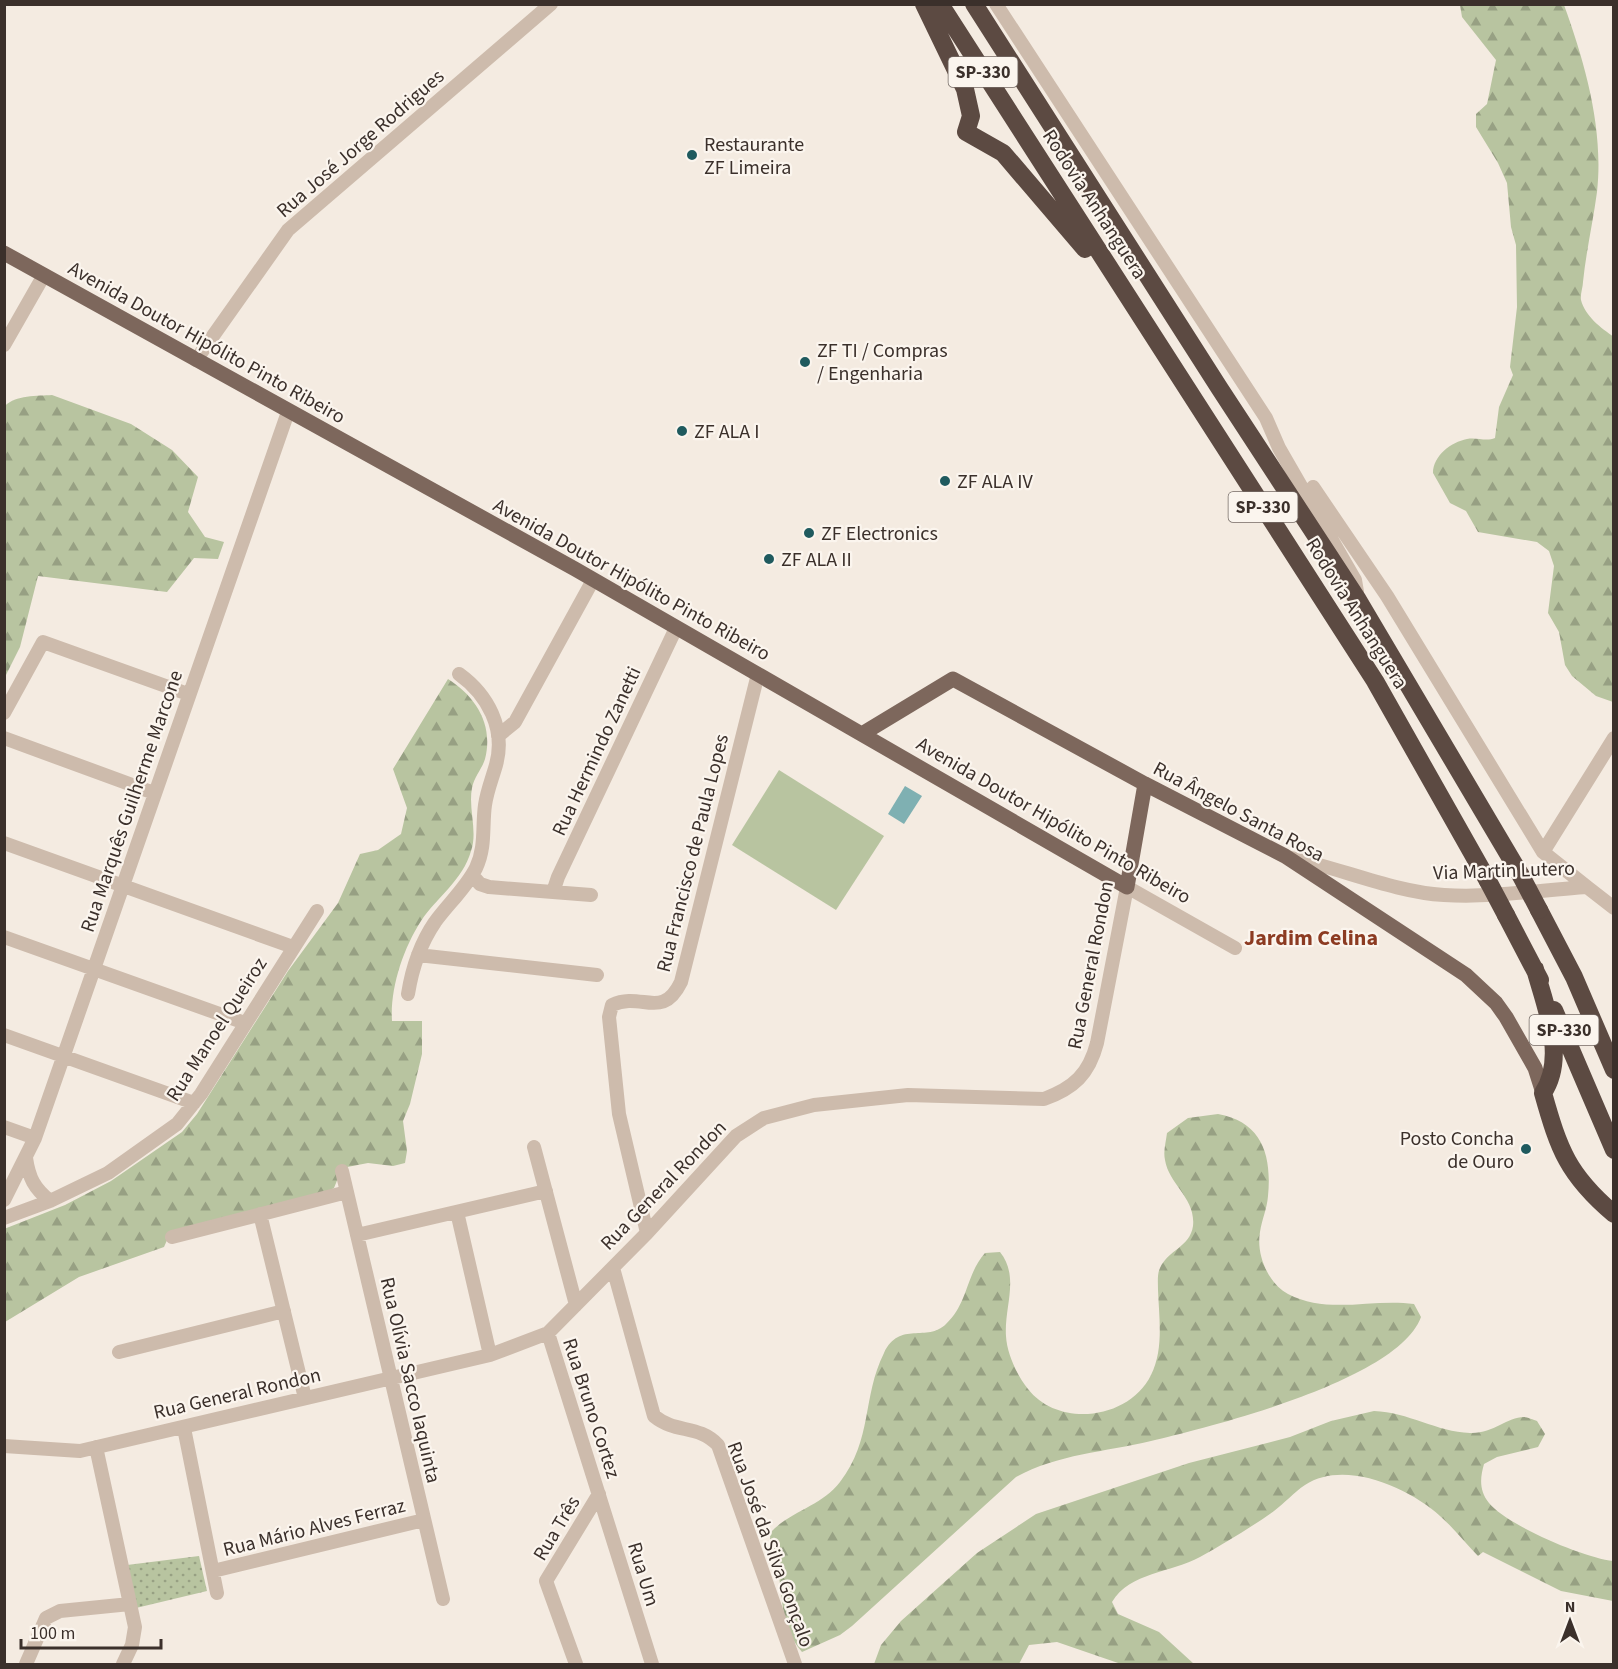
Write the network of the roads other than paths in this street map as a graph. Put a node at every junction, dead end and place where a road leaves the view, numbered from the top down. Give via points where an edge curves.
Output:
1 (551, 4) edge
2 (924, 4) edge
3 (940, 4) edge
4 (974, 4) edge
5 (996, 4) edge
6 (4, 253) edge
7 (44, 274) junction
8 (1140, 316) junction
9 (4, 345) edge
10 (196, 360) junction
11 (288, 412) junction
12 (1266, 418) junction
13 (593, 580) junction
14 (1358, 600) junction
15 (676, 628) junction
16 (459, 674) dead end
17 (758, 674) junction
18 (188, 694) junction
19 (4, 713) edge
20 (862, 734) junction
21 (498, 736) junction
22 (4, 738) edge
23 (1614, 738) edge
24 (1144, 784) junction
25 (154, 793) junction
26 (4, 843) edge
27 (1543, 852) junction
28 (1285, 856) junction
29 (472, 875) junction
30 (122, 886) junction
31 (1127, 886) junction
32 (1587, 887) junction
33 (553, 892) junction
34 (591, 895) dead end
35 (1614, 908) edge
36 (317, 911) dead end
37 (4, 937) edge
38 (293, 947) junction
39 (1235, 948) dead end
40 (418, 955) junction
41 (93, 969) junction
42 (1535, 969) junction
43 (597, 975) dead end
44 (408, 994) dead end
45 (245, 1023) junction
46 (4, 1035) edge
47 (63, 1056) junction
48 (1614, 1070) edge
49 (1543, 1093) junction
50 (194, 1103) junction
51 (4, 1127) edge
52 (35, 1138) junction
53 (534, 1147) dead end
54 (1614, 1149) edge
55 (26, 1158) junction
56 (342, 1171) dead end
57 (546, 1191) junction
58 (347, 1192) junction
59 (4, 1200) edge
60 (50, 1201) junction
61 (457, 1212) junction
62 (260, 1214) junction
63 (1614, 1214) edge
64 (4, 1218) edge
65 (647, 1233) junction
66 (357, 1236) junction
67 (172, 1237) dead end
68 (613, 1268) junction
69 (576, 1305) junction
70 (284, 1311) junction
71 (548, 1333) junction
72 (119, 1352) dead end
73 (490, 1355) junction
74 (391, 1378) junction
75 (305, 1398) junction
76 (184, 1428) junction
77 (4, 1446) edge
78 (96, 1447) junction
79 (599, 1494) junction
80 (424, 1520) junction
81 (213, 1572) junction
82 (217, 1593) dead end
83 (443, 1599) dead end
84 (130, 1604) junction
85 (26, 1665) edge
86 (123, 1665) edge
87 (576, 1665) edge
88 (652, 1665) edge
89 (795, 1665) edge

1 - 10 street, Rua José Jorge Rodrigues via 288,230
2 - 8 highway via 965,89 971,116 966,132 1003,153 1023,174
3 - 8 highway, Rodovia Anhanguera / SP-330
4 - 14 highway, Rodovia Anhanguera / SP-330
5 - 12 street
6 - 7 main road, Avenida Doutor Hipólito Pinto Ribeiro
7 - 9 street
7 - 10 main road, Avenida Doutor Hipólito Pinto Ribeiro
8 - 42 highway, Rodovia Anhanguera / SP-330, bridge via 1375,681
10 - 11 main road, Avenida Doutor Hipólito Pinto Ribeiro
11 - 13 main road, Avenida Doutor Hipólito Pinto Ribeiro
11 - 18 street, Rua Marquês Guilherme Marcone
12 - 14 street via 1279,448 1355,580
12 - 27 street via 1387,596
13 - 15 main road, Avenida Doutor Hipólito Pinto Ribeiro
13 - 21 street via 514,722
14 - 48 highway, Rodovia Anhanguera / SP-330, bridge via 1520,874 1574,977
15 - 17 main road, Avenida Doutor Hipólito Pinto Ribeiro
15 - 33 street, Rua Hermindo Zanetti
16 - 21 street via 485,700
17 - 20 main road, Avenida Doutor Hipólito Pinto Ribeiro
17 - 65 street, Rua Francisco de Paula Lopes via 681,982 674,997 661,1004 623,1000 612,1005 609,1017 619,1114
18 - 19 street via 43,642
18 - 25 street, Rua Marquês Guilherme Marcone
20 - 24 main road, Rua Ângelo Santa Rosa via 953,679
20 - 31 main road, Avenida Doutor Hipólito Pinto Ribeiro
21 - 29 street via 496,765 485,806 483,845
22 - 25 street
23 - 27 street
24 - 28 main road, Rua Ângelo Santa Rosa
24 - 31 main road, Rua General Rondon
25 - 30 street, Rua Marquês Guilherme Marcone
26 - 30 street
27 - 32 street
28 - 32 street, Via Martin Lutero via 1402,888 1444,895 1516,894
28 - 49 main road, Rua Ângelo Santa Rosa via 1456,969 1485,993 1506,1017
29 - 33 street via 480,884 489,886
29 - 40 street via 435,923
30 - 38 street
30 - 41 street, Rua Marquês Guilherme Marcone
31 - 39 street, Avenida Doutor Hipólito Pinto Ribeiro
31 - 65 street, Rua General Rondon via 1092,1064 1079,1081 1044,1099 909,1095 814,1105 764,1118 736,1136
32 - 35 street, Via Martin Lutero
33 - 34 street
36 - 38 street, Rua Manoel Queiroz
37 - 41 street
38 - 45 street, Rua Manoel Queiroz
40 - 43 street
40 - 44 street
41 - 45 street
41 - 47 street, Rua Marquês Guilherme Marcone
42 - 49 highway via 1553,1047 1552,1076
42 - 54 highway, Rodovia Anhanguera / SP-330
45 - 50 street, Rua Manoel Queiroz
46 - 47 street
47 - 50 street
47 - 52 street, Rua Marquês Guilherme Marcone
49 - 63 highway via 1553,1129 1573,1174
50 - 60 street, Rua Manoel Queiroz via 177,1124 108,1173
51 - 52 street
52 - 55 street, Rua Marquês Guilherme Marcone
53 - 57 street
55 - 59 street, Rua Marquês Guilherme Marcone
55 - 60 street via 36,1190
56 - 58 street, Rua Olívia Sacco Iaquinta
57 - 61 street
57 - 69 street
58 - 62 street
58 - 66 street, Rua Olívia Sacco Iaquinta
60 - 64 street, Rua Manoel Queiroz
61 - 66 street
61 - 73 street
62 - 67 street
62 - 70 street
65 - 68 street, Rua General Rondon
66 - 74 street, Rua Olívia Sacco Iaquinta
68 - 69 street, Rua General Rondon
68 - 89 street, Rua José da Silva Gonçalo via 654,1416 664,1424 708,1434 718,1445
69 - 71 street, Rua General Rondon
70 - 72 street
70 - 75 street
71 - 73 street, Rua General Rondon
71 - 79 street, Rua Bruno Cortez
73 - 74 street, Rua General Rondon
74 - 75 street, Rua General Rondon
74 - 80 street, Rua Olívia Sacco Iaquinta
75 - 76 street, Rua General Rondon
76 - 78 street, Rua General Rondon
76 - 81 street
77 - 78 street, Rua General Rondon via 80,1451
78 - 84 street
79 - 87 street, Rua Três via 546,1581
79 - 88 street, Rua Um
80 - 81 street, Rua Mário Alves Ferraz
80 - 83 street, Rua Olívia Sacco Iaquinta
81 - 82 street
84 - 85 street via 60,1611 46,1618
84 - 86 street via 135,1627

